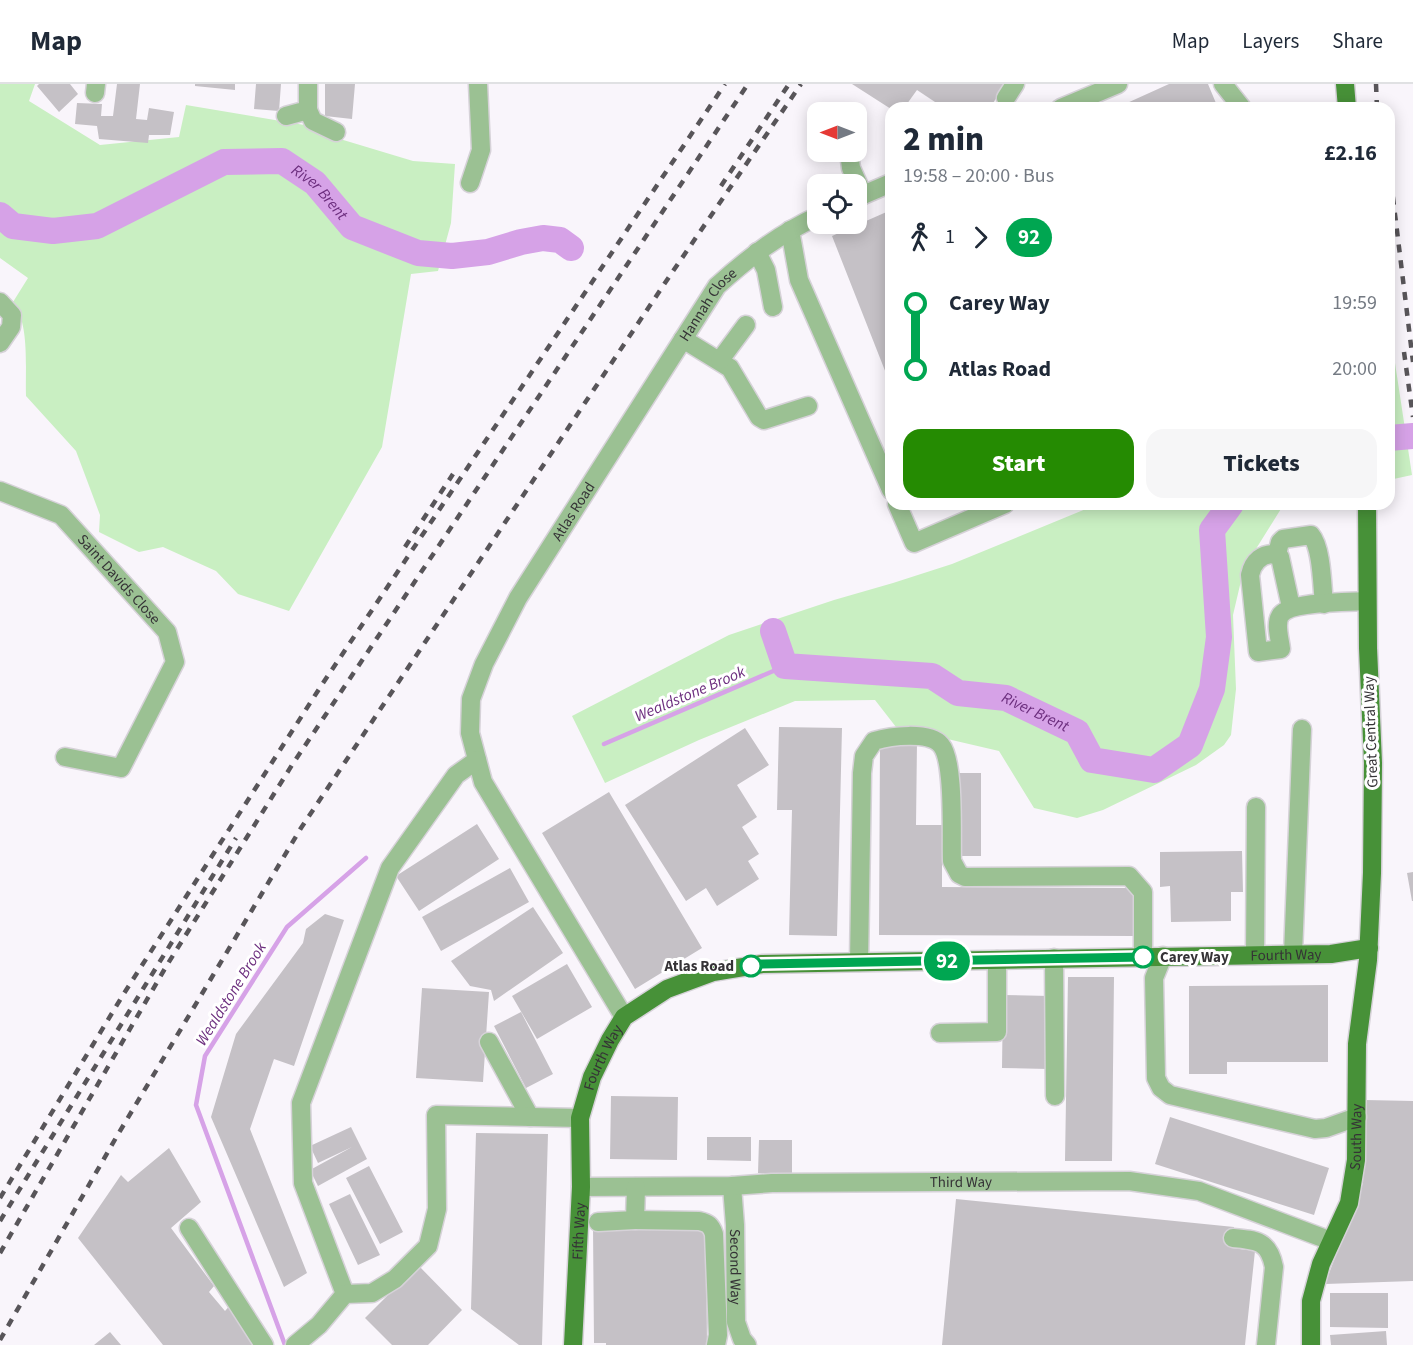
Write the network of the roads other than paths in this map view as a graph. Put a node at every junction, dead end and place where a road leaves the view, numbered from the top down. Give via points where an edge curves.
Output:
1 (308, 84) edge
2 (478, 84) edge
3 (1118, 84) edge
4 (1222, 84) edge
5 (1345, 84) edge
6 (1077, 92) edge
7 (1237, 102) edge
8 (1346, 102) edge
9 (308, 110) junction
10 (286, 116) dead end
11 (336, 132) dead end
12 (470, 183) dead end
13 (885, 186) edge
14 (867, 193) edge
15 (807, 222) edge
16 (790, 230) junction
17 (757, 252) junction
18 (0, 302) edge
19 (773, 308) dead end
20 (746, 325) dead end
21 (683, 339) junction
22 (0, 343) edge
23 (720, 360) junction
24 (808, 406) dead end
25 (630, 424) joint
26 (885, 476) edge
27 (0, 491) edge
28 (900, 510) edge
29 (991, 510) edge
30 (1366, 510) edge
31 (1277, 554) junction
32 (1367, 601) junction
33 (1324, 604) junction
34 (1291, 608) junction
35 (1302, 729) dead end
36 (65, 757) dead end
37 (477, 760) junction
38 (1256, 807) dead end
39 (1293, 954) junction
40 (1368, 954) junction
41 (1255, 955) junction
42 (1163, 956) junction
43 (1143, 957) junction
44 (1054, 958) junction
45 (997, 960) junction
46 (859, 962) junction
47 (624, 1017) junction
48 (939, 1033) dead end
49 (489, 1042) dead end
50 (1055, 1096) dead end
51 (530, 1117) junction
52 (1358, 1117) junction
53 (580, 1118) junction
54 (732, 1186) junction
55 (581, 1187) junction
56 (636, 1187) junction
57 (635, 1220) junction
58 (598, 1222) dead end
59 (189, 1228) dead end
60 (1233, 1239) dead end
61 (1331, 1241) junction
62 (345, 1294) junction
63 (736, 1325) junction
64 (718, 1326) junction
65 (264, 1345) edge
66 (295, 1345) edge
67 (573, 1345) edge
68 (716, 1345) edge
69 (747, 1345) edge
70 (1266, 1345) edge
71 (1311, 1345) edge

1 - 9 street
2 - 12 street via 481,150
3 - 6 street
4 - 7 street
5 - 8 main road
9 - 10 street
9 - 11 street via 313,121
13 - 14 street
15 - 16 street, Hannah Close
16 - 17 street, Hannah Close
16 - 26 street via 799,280
17 - 19 street via 766,270
17 - 21 street, Hannah Close via 717,286
18 - 22 street via 12,315 11,327
20 - 23 street
21 - 23 street
21 - 25 street, Hannah Close
23 - 24 street via 730,368 764,420
25 - 37 street, Atlas Road via 518,598 484,664 471,699 470,733
27 - 36 street, Saint Davids Close via 61,514 167,632 175,662 121,768
28 - 29 street via 914,543
30 - 32 main road, Great Central Way
31 - 33 street via 1283,539 1311,535 1315,539
31 - 34 street via 1283,564
31 - 34 street via 1263,556 1251,568 1258,652 1281,649 1280,615
32 - 33 street
32 - 40 main road, Great Central Way via 1373,763
33 - 34 street
35 - 39 street
37 - 47 street, Atlas Road via 483,782
37 - 62 street via 456,775 390,868 301,1103 303,1184
38 - 41 street
39 - 40 main road, Fourth Way
39 - 41 main road, Fourth Way
40 - 52 main road, South Way via 1358,1044
41 - 42 main road, Fourth Way
42 - 43 main road, Fourth Way
42 - 52 street via 1154,978 1156,1078 1161,1088 1170,1095 1315,1129
43 - 44 main road, Fourth Way
43 - 46 street via 1143,892 1129,876 959,874 952,861 949,769 941,745 929,737 885,737 874,741 864,756
44 - 45 main road, Fourth Way
44 - 50 street
45 - 46 main road, Fourth Way
45 - 48 street via 997,1032
46 - 47 main road, Fourth Way via 762,964 713,972 667,988
47 - 53 main road, Fourth Way via 592,1077
49 - 51 street
51 - 53 street
51 - 62 street via 436,1115 437,1209 428,1246 394,1279 372,1293
52 - 61 main road, South Way via 1349,1203
53 - 55 main road, Fifth Way
54 - 56 street, Third Way
54 - 61 street, Third Way via 1129,1181 1199,1191
54 - 63 street, Second Way
55 - 56 street, Third Way
55 - 67 main road, Fifth Way
56 - 57 street
57 - 58 street
57 - 64 street via 699,1221 712,1227
59 - 65 street
60 - 70 street via 1260,1242 1272,1257
61 - 71 main road, South Way via 1311,1301
62 - 66 street via 319,1325
63 - 64 street
63 - 69 street, Second Way
64 - 68 street

